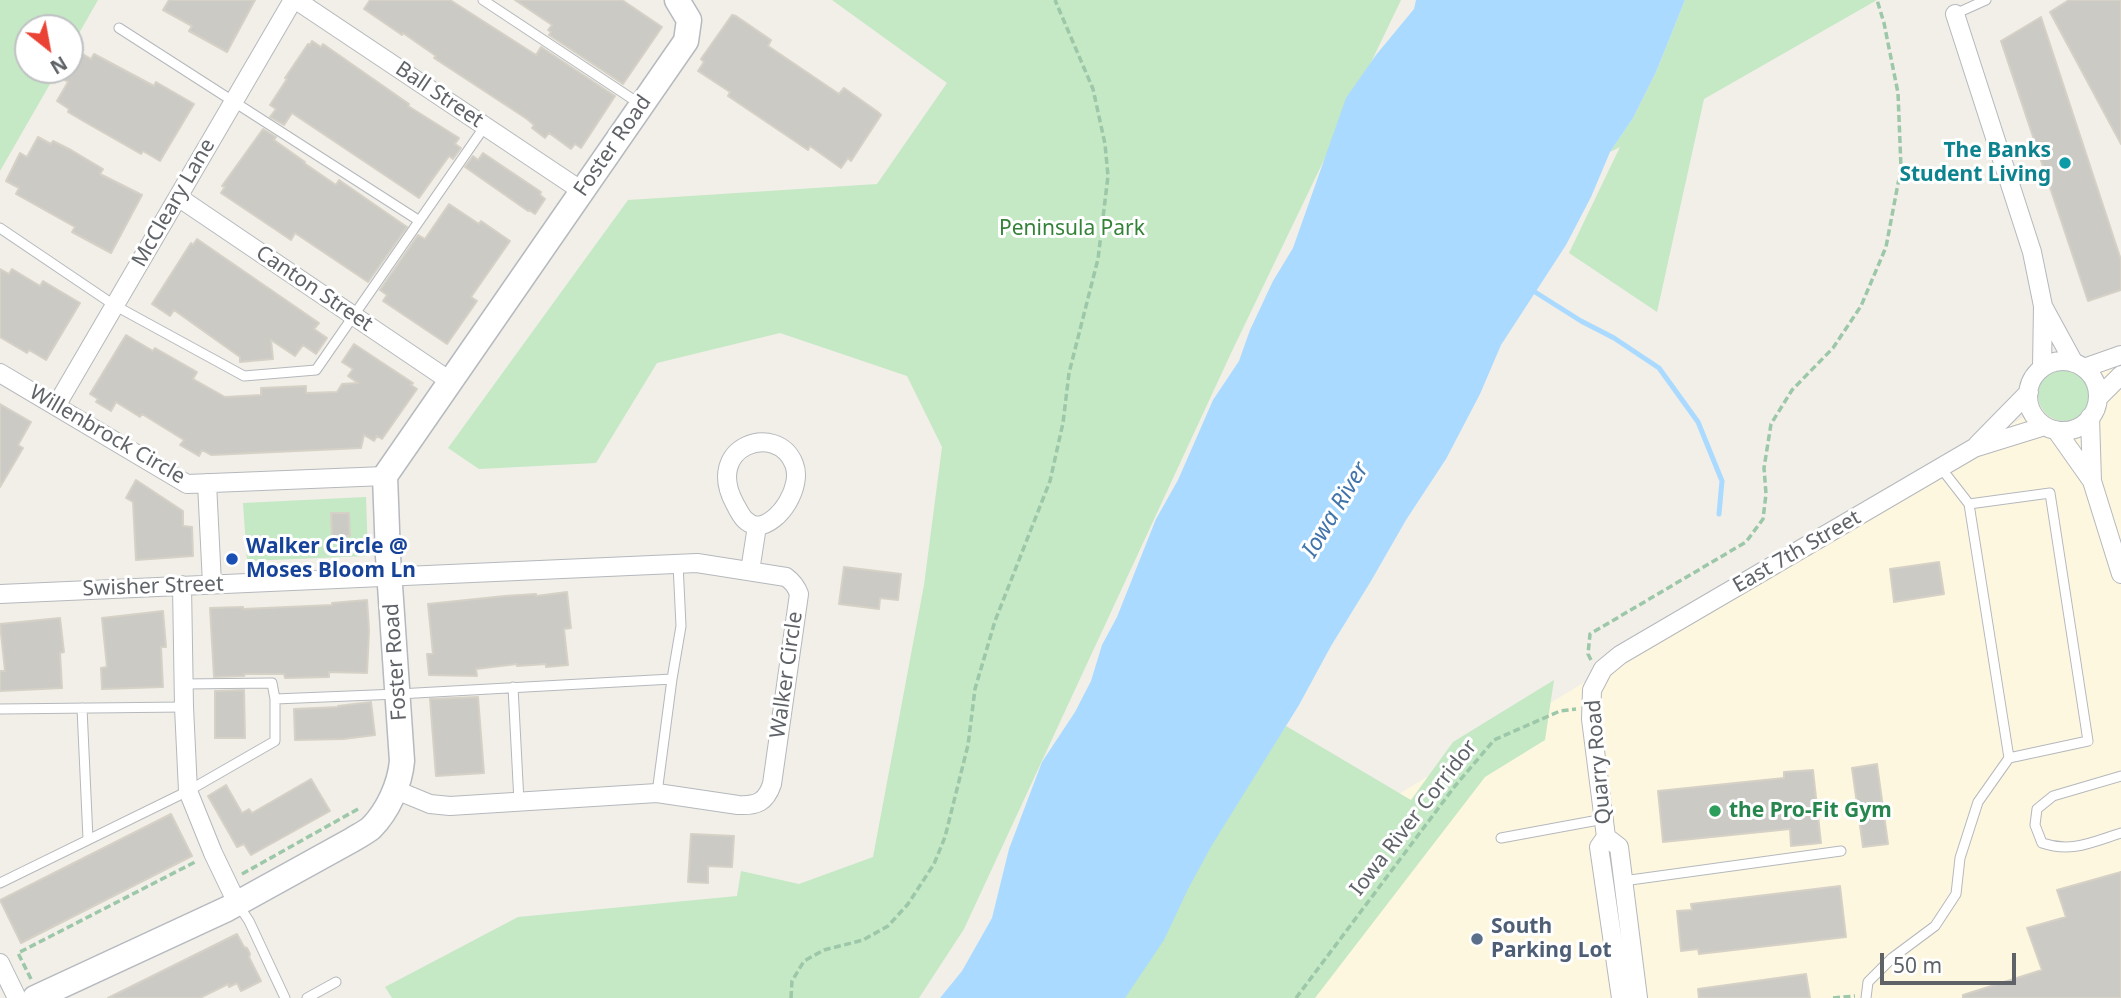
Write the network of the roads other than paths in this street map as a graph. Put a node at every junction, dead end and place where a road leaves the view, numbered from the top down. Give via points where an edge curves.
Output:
1 (295, 0) edge
2 (483, 0) edge
3 (677, 0) edge
4 (1986, 0) edge
5 (1955, 14) joint
6 (119, 28) dead end
7 (233, 102) junction
8 (642, 105) junction
9 (485, 126) junction
10 (582, 191) junction
11 (178, 197) junction
12 (418, 220) junction
13 (0, 228) edge
14 (114, 305) junction
15 (2043, 306) junction
16 (353, 315) junction
17 (2121, 355) edge
18 (2079, 365) junction
19 (2042, 368) junction
20 (0, 373) edge
21 (2121, 375) edge
22 (450, 381) junction
23 (2029, 392) junction
24 (2098, 398) junction
25 (56, 406) junction
26 (2090, 417) junction
27 (2051, 428) junction
28 (1974, 448) junction
29 (1941, 468) junction
30 (385, 476) junction
31 (2092, 481) junction
32 (207, 482) junction
33 (1969, 504) junction
34 (757, 526) junction
35 (678, 564) junction
36 (750, 571) junction
37 (2121, 574) edge
38 (390, 577) junction
39 (212, 584) junction
40 (182, 585) junction
41 (0, 594) edge
42 (1620, 655) joint
43 (672, 679) junction
44 (184, 684) junction
45 (513, 687) junction
46 (398, 694) junction
47 (275, 699) junction
48 (184, 707) junction
49 (82, 708) junction
50 (0, 709) edge
51 (2008, 758) junction
52 (2121, 776) edge
53 (396, 790) junction
54 (188, 791) junction
55 (657, 793) junction
56 (519, 802) junction
57 (1605, 828) junction
58 (2121, 833) edge
59 (1501, 838) dead end
60 (88, 839) junction
61 (1842, 852) dead end
62 (1623, 881) junction
63 (0, 883) edge
64 (232, 893) junction
65 (0, 963) edge
66 (337, 982) dead end
67 (34, 991) edge
68 (1866, 996) edge
69 (17, 998) edge
70 (285, 998) edge
71 (307, 998) edge
72 (1622, 998) edge
73 (1638, 998) edge

1 - 7 street, McCleary Lane
1 - 9 street, Ball Street
2 - 8 lane
3 - 8 street, Foster Road via 690,20 686,41
4 - 5 lane
5 - 15 street via 2032,252
6 - 7 lane
7 - 11 street, McCleary Lane
7 - 12 lane
8 - 10 street, Foster Road
9 - 10 street, Ball Street
9 - 12 lane
10 - 22 street, Foster Road
11 - 14 street, McCleary Lane
11 - 16 street, Canton Street
12 - 16 lane
13 - 14 lane
14 - 16 lane via 244,376 316,370
14 - 25 street, McCleary Lane
15 - 18 street
15 - 19 street
16 - 22 street, Canton Street
17 - 18 street
18 - 19 street via 2062,361
18 - 24 street via 2095,382
19 - 23 street
20 - 25 street, Willenbrock Circle
21 - 24 street
22 - 30 street, Foster Road
23 - 27 street via 2037,419
23 - 28 street, East 7th Street
24 - 26 street
25 - 32 street, Willenbrock Circle via 187,484
26 - 27 street via 2078,427
26 - 31 street
27 - 28 street, East 7th Street
27 - 31 street
28 - 29 street, East 7th Street
29 - 33 lane
29 - 42 street, East 7th Street
30 - 32 street, Willenbrock Circle
30 - 38 street, Foster Road
31 - 37 street
32 - 39 street
33 - 51 lane
33 - 51 lane via 2050,493 2088,741
34 - 34 street via 776,516 796,485 791,458 769,443 743,447 728,469 730,494 748,524
34 - 36 street
35 - 36 street, Walker Circle
35 - 38 street, Walker Circle
35 - 43 lane via 681,626
36 - 55 street, Walker Circle via 786,577 799,594 768,795 749,806
38 - 39 street, Swisher Street
38 - 46 street, Foster Road
39 - 40 street, Swisher Street
40 - 41 street, Swisher Street
40 - 44 street
42 - 57 street, Quarry Road via 1603,669 1592,690 1591,719
43 - 45 lane
43 - 55 lane
44 - 47 lane via 272,683
44 - 48 street
45 - 46 lane
45 - 56 lane
46 - 47 lane
46 - 53 street, Foster Road via 402,761
47 - 54 lane via 275,741
48 - 49 lane
48 - 54 street
49 - 50 lane
49 - 60 lane
51 - 68 lane via 1978,802 1960,858 1956,894 1935,926 1868,982
52 - 58 lane via 2053,796 2037,809 2035,825 2042,843 2054,847 2072,848
53 - 56 street, Walker Circle via 430,804 450,806
53 - 64 street, Foster Road via 371,827 352,841
54 - 60 lane
54 - 64 street
55 - 56 street, Walker Circle
57 - 59 lane
57 - 62 street, Quarry Road via 1619,847
57 - 72 street, Quarry Road via 1599,847
60 - 63 lane
61 - 62 lane
62 - 73 street, Quarry Road
64 - 67 street, Foster Road
64 - 70 lane
65 - 69 street
66 - 71 lane

